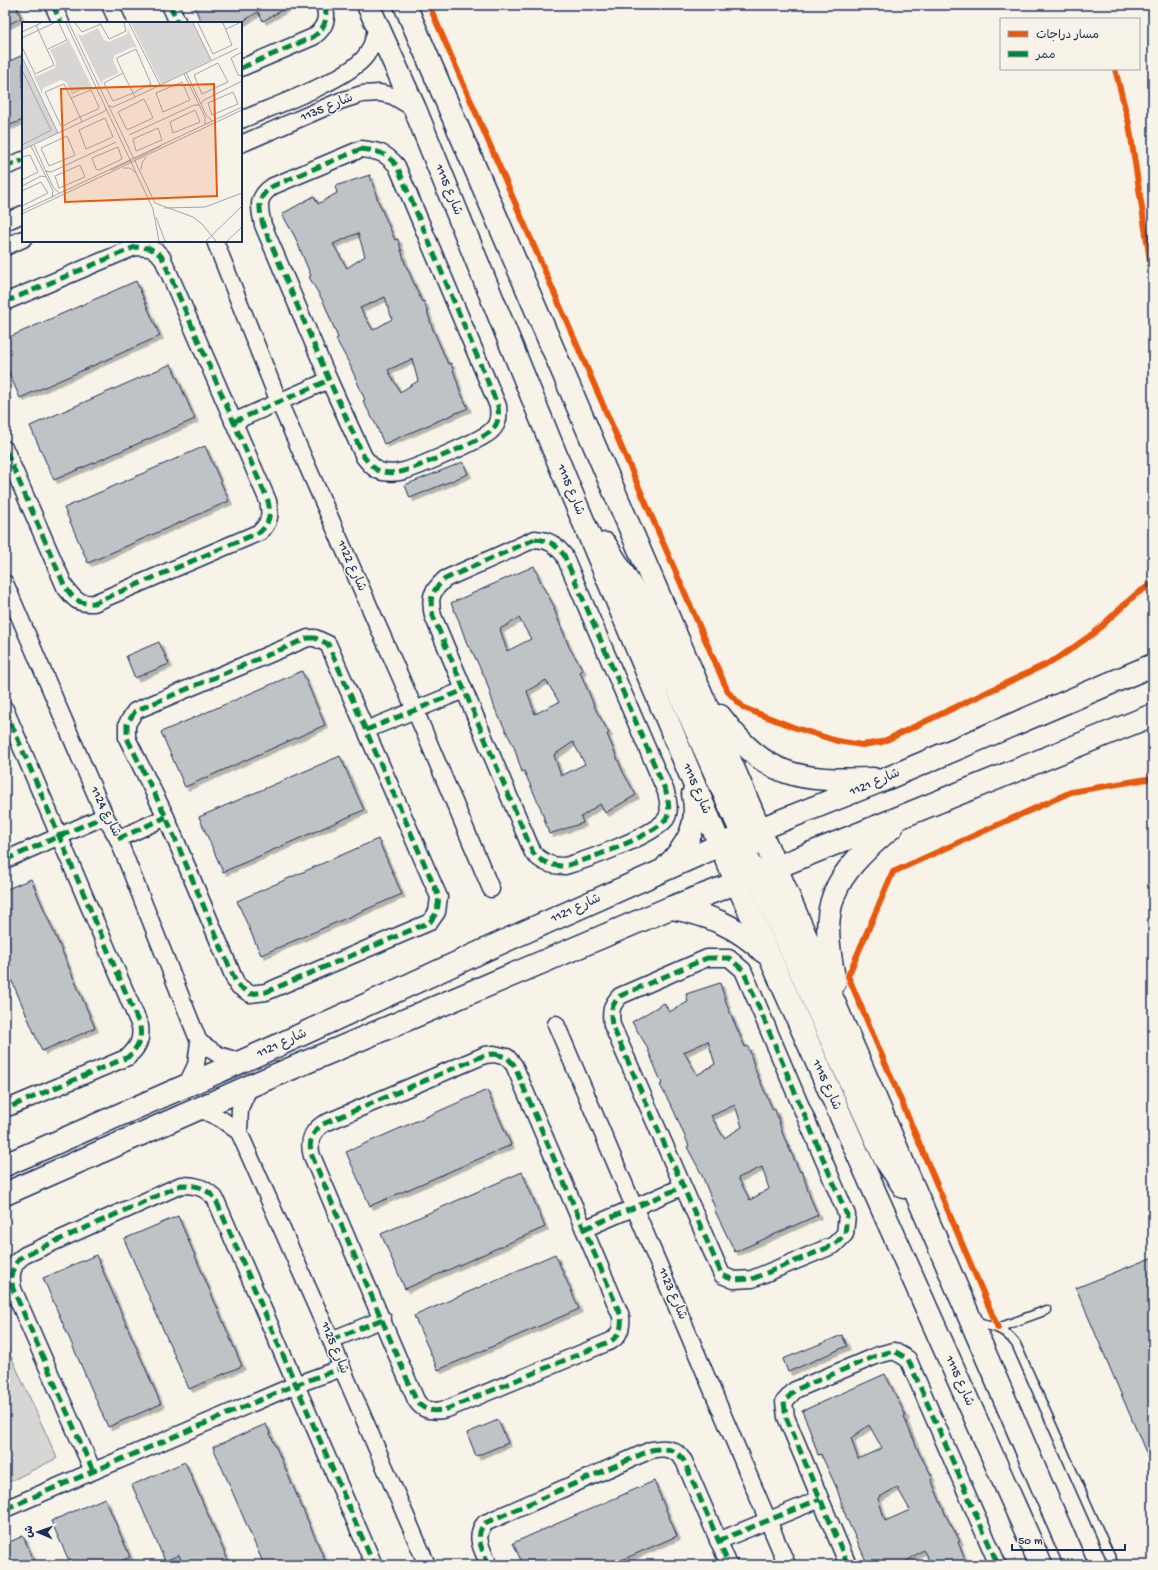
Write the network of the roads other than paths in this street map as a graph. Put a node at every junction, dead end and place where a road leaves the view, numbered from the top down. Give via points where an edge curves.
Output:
1 (53, 5) edge
2 (110, 5) edge
3 (170, 5) edge
4 (324, 5) edge
5 (368, 5) edge
6 (405, 5) edge
7 (61, 22) edge
8 (118, 22) edge
9 (178, 22) edge
10 (377, 25) junction
11 (242, 68) edge
12 (415, 109) junction
13 (242, 120) edge
14 (242, 144) edge
15 (22, 160) edge
16 (5, 168) edge
17 (22, 214) edge
18 (5, 222) edge
19 (22, 239) edge
20 (215, 242) edge
21 (5, 247) edge
22 (5, 302) edge
23 (329, 380) junction
24 (279, 402) junction
25 (233, 422) junction
26 (5, 449) edge
27 (568, 485) junction
28 (5, 584) edge
29 (1153, 665) edge
30 (464, 690) junction
31 (701, 691) junction
32 (5, 709) edge
33 (414, 710) junction
34 (1153, 715) edge
35 (366, 730) junction
36 (688, 771) junction
37 (888, 778) junction
38 (910, 813) junction
39 (105, 816) junction
40 (166, 817) junction
41 (751, 833) junction
42 (60, 837) junction
43 (118, 839) junction
44 (720, 845) junction
45 (5, 860) edge
46 (766, 871) junction
47 (661, 872) junction
48 (736, 883) junction
49 (490, 889) dead end
50 (670, 908) junction
51 (768, 955) junction
52 (556, 1024) dead end
53 (844, 1024) junction
54 (200, 1042) junction
55 (241, 1062) junction
56 (186, 1086) junction
57 (250, 1086) junction
58 (198, 1108) junction
59 (5, 1109) edge
60 (239, 1132) junction
61 (5, 1165) edge
62 (682, 1187) junction
63 (5, 1194) edge
64 (634, 1207) junction
65 (584, 1229) junction
66 (932, 1229) junction
67 (1047, 1310) dead end
68 (383, 1319) junction
69 (973, 1323) junction
70 (998, 1328) junction
71 (331, 1340) junction
72 (342, 1368) junction
73 (295, 1385) junction
74 (93, 1471) junction
75 (820, 1499) junction
76 (5, 1509) edge
77 (768, 1520) junction
78 (718, 1541) junction
79 (374, 1565) edge
80 (427, 1565) edge
81 (489, 1565) edge
82 (729, 1565) edge
83 (787, 1565) edge
84 (848, 1565) edge
85 (998, 1565) edge
86 (1042, 1565) edge
87 (1076, 1565) edge
88 (1114, 1565) edge

1 - 7 street
2 - 8 street
3 - 9 street
4 - 11 street via 326,21 323,30 313,38
5 - 10 street, شارع 1115
6 - 31 street
10 - 12 street, شارع 1115
10 - 13 street, شارع 1135 via 370,48 363,59 348,71
12 - 14 street, شارع 1135 via 393,96 380,93 362,94
12 - 27 street, شارع 1115
15 - 16 street
17 - 18 street
19 - 21 street
20 - 24 street, شارع 1122
22 - 25 street via 135,247 157,252 162,257
23 - 23 street via 264,225 260,200 273,186 350,152 361,149 375,150 388,155 397,166 498,406 499,420 492,431 480,439 405,471 381,472 364,457
23 - 24 street
24 - 25 street
24 - 33 street, شارع 1122
25 - 26 street via 268,501 270,511 266,526 260,532 94,603 75,600 65,588
27 - 36 street, شارع 1115
27 - 41 street via 635,593
28 - 39 street, شارع 1124
29 - 37 street, شارع 1121
30 - 30 street via 433,616 433,590 445,579 526,542 535,539 547,540 564,555 666,792 669,805 667,818 645,834 575,863 555,866 542,862 533,853
30 - 33 street
31 - 37 street via 736,738 767,763 782,770 817,779
31 - 41 street
32 - 42 street
33 - 35 street
33 - 49 street, شارع 1122
34 - 38 street, شارع 1121
35 - 40 street via 328,644 315,638 302,639 135,711 127,724 127,738
35 - 40 street via 439,897 437,912 430,922 266,992 250,994 237,985
36 - 44 street, شارع 1115
36 - 47 street via 694,797 692,834 676,857
37 - 41 street, شارع 1121
38 - 46 street, شارع 1121
38 - 53 street via 866,849 841,878 834,893 829,914 828,940
39 - 42 street
39 - 43 street, شارع 1124
40 - 43 street
41 - 44 street, شارع 1121
41 - 46 street via 748,848
42 - 45 street
42 - 59 street via 140,1026 141,1038 137,1048 128,1057
43 - 54 street, شارع 1124
44 - 46 street via 742,855
44 - 47 street, شارع 1121
44 - 48 street, شارع 1115
46 - 48 street, شارع 1121
46 - 53 street
46 - 66 street via 885,1159
47 - 55 street, شارع 1121
48 - 50 street, شارع 1121
48 - 51 street, شارع 1115
50 - 51 street via 696,913 726,924 742,933
50 - 57 street, شارع 1121
51 - 86 street, شارع 1115
52 - 64 street, شارع 1123
53 - 66 street
54 - 55 street via 219,1055
54 - 56 street via 196,1065
55 - 56 street, شارع 1121
56 - 61 street, شارع 1121
57 - 58 street, شارع 1121
57 - 60 street, شارع 1125 via 240,1108
58 - 60 street via 221,1119
58 - 63 street, شارع 1121
60 - 71 street, شارع 1125
62 - 62 street via 612,1025 610,1014 613,1003 629,991 707,958 729,958 744,970 842,1202 847,1215 845,1234 834,1245 752,1280 734,1280 722,1275
62 - 64 street
64 - 65 street
64 - 77 street, شارع 1123
65 - 68 street via 621,1316 620,1331 611,1341 447,1409 434,1411 419,1404
65 - 68 street via 514,1065 507,1057 485,1055 323,1124 312,1135 312,1156
66 - 69 street
67 - 70 lane
68 - 71 street
69 - 70 lane
69 - 87 street
70 - 88 lane via 1008,1334 1019,1350
71 - 72 street, شارع 1125
72 - 73 street
72 - 80 street, شارع 1125
73 - 74 street
73 - 74 street via 215,1198 196,1184 181,1185 25,1254 14,1266 11,1277 13,1289
73 - 79 street
74 - 76 street
75 - 77 street
75 - 84 street
75 - 85 street via 786,1417 784,1402 796,1390 878,1355 894,1351 908,1359
77 - 78 street
77 - 83 street, شارع 1123
78 - 81 street via 679,1454 671,1449 656,1449 485,1523 479,1532 479,1538
78 - 82 street

